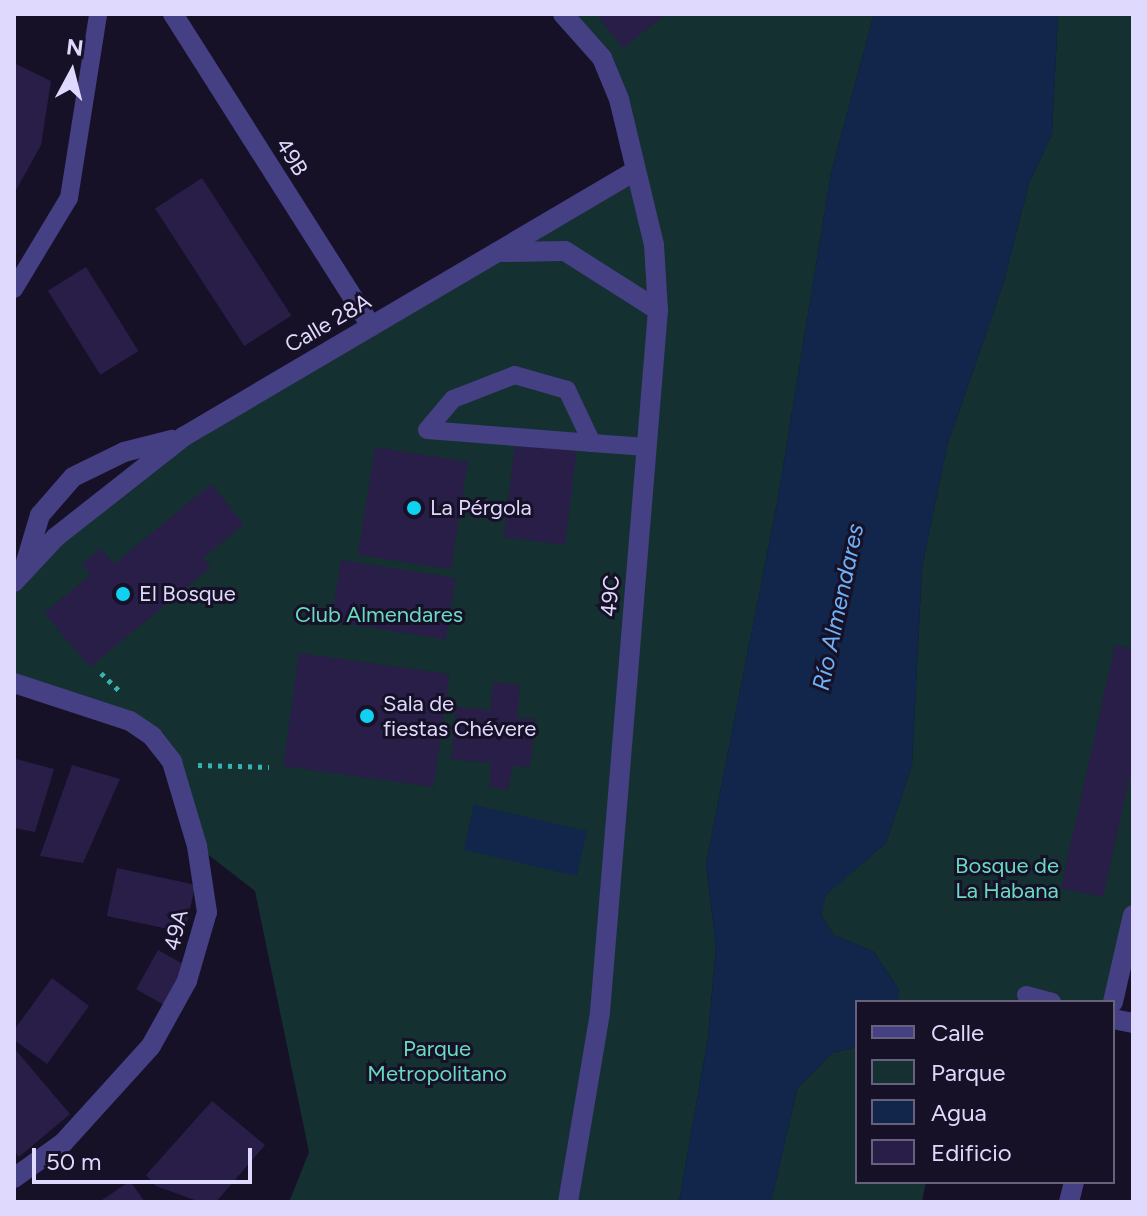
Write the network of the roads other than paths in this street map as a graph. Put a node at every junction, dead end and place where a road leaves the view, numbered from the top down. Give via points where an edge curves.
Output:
1 (98, 14) edge
2 (173, 14) edge
3 (563, 14) edge
4 (635, 171) junction
5 (498, 252) junction
6 (14, 289) edge
7 (658, 310) junction
8 (371, 326) junction
9 (183, 437) junction
10 (592, 443) junction
11 (647, 447) junction
12 (19, 576) edge
13 (14, 683) edge
14 (1133, 915) edge
15 (1026, 995) dead end
16 (1045, 1000) edge
17 (1113, 1000) edge
18 (14, 1178) edge
19 (568, 1202) edge

1 - 6 lane via 69,198
2 - 8 street, 49B
3 - 4 street, 49C via 602,58 619,99
4 - 5 street, Calle 28A
4 - 7 street, 49C via 654,245
5 - 7 street, Calle 28A via 565,251
5 - 8 street, Calle 28A
7 - 11 street, 49C
8 - 9 street, Calle 28A
9 - 12 street, Calle 28A via 56,537
9 - 12 street, Calle 28A via 124,452 73,477 40,515
10 - 10 lane via 502,436 427,430 453,399 515,375 567,390
10 - 11 lane
11 - 19 street, 49C via 600,1013
13 - 18 street, 49A via 130,721 152,736 172,762 197,846 207,912 187,981 151,1046 63,1143
14 - 17 street
15 - 16 lane

